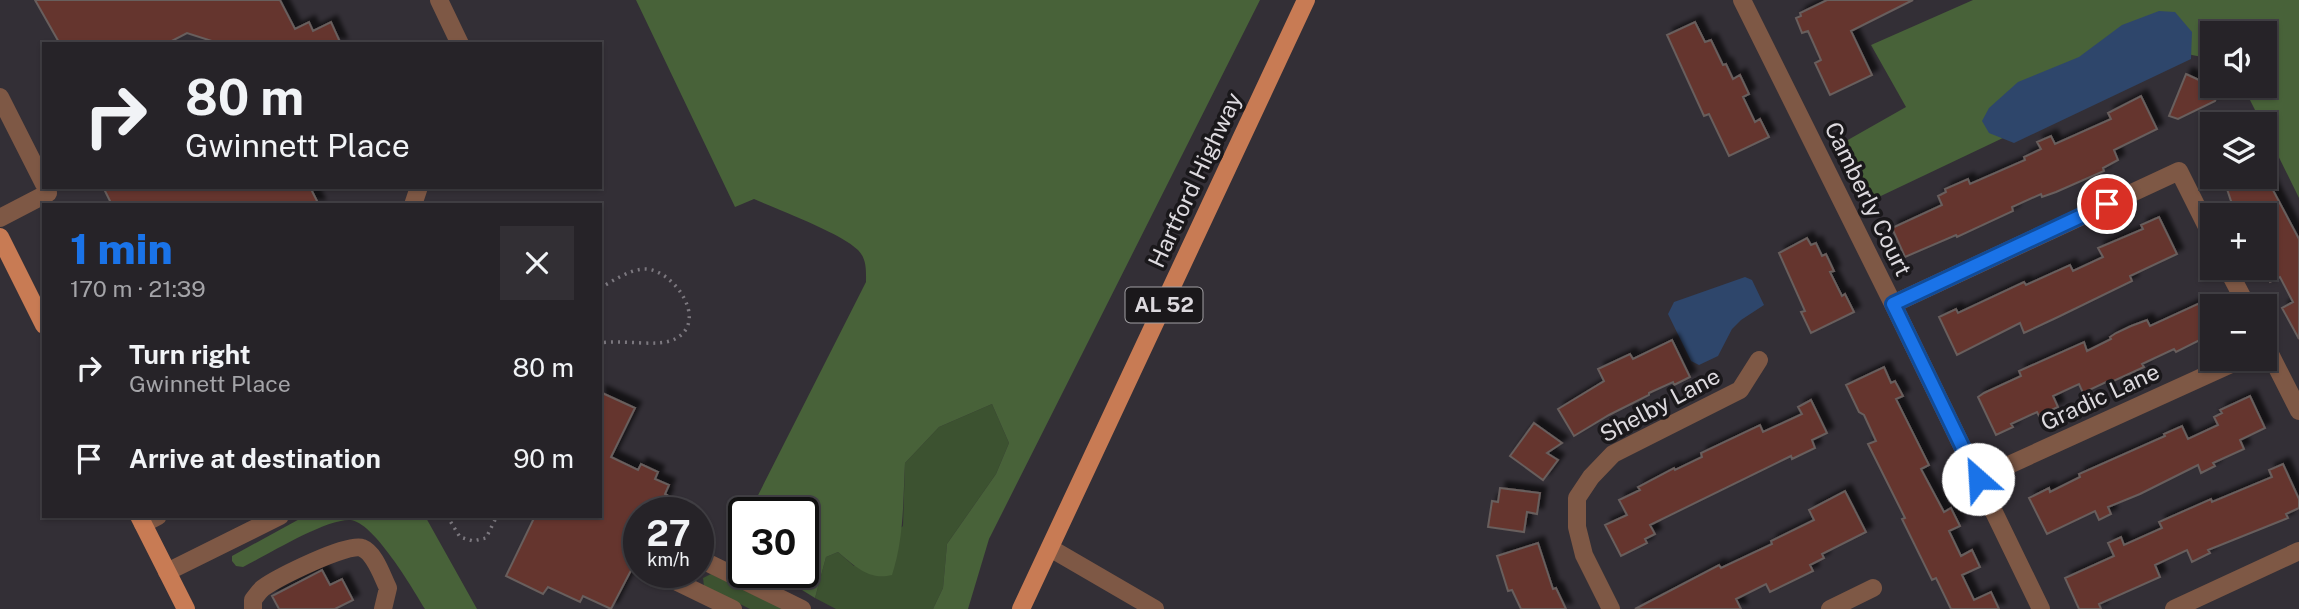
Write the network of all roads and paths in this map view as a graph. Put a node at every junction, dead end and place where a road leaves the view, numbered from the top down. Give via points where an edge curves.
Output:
1 (439, 0) edge
2 (1306, 0) edge
3 (1742, 0) edge
4 (459, 42) edge
5 (0, 97) edge
6 (42, 180) edge
7 (48, 192) edge
8 (2200, 213) edge
9 (0, 218) edge
10 (0, 237) edge
11 (602, 287) edge
12 (1893, 304) junction
13 (42, 321) edge
14 (602, 341) edge
15 (1759, 360) dead end
16 (2277, 369) edge
17 (2216, 371) edge
18 (2299, 411) edge
19 (1978, 479) junction
20 (276, 518) edge
21 (448, 518) edge
22 (496, 518) edge
23 (147, 519) edge
24 (1050, 548) junction
25 (2299, 551) edge
26 (714, 566) edge
27 (167, 572) junction
28 (1873, 587) dead end
29 (690, 588) edge
30 (186, 609) edge
31 (253, 609) edge
32 (383, 609) edge
33 (733, 609) edge
34 (802, 609) edge
35 (1021, 609) edge
36 (1155, 609) edge
37 (1611, 609) edge
38 (1829, 609) edge
39 (2041, 609) edge
40 (2174, 609) edge

1 - 4 street
2 - 24 main road, Hartford Highway / AL 52
3 - 12 street, Camberly Court
5 - 6 street
7 - 9 street
8 - 12 street via 2179,171
10 - 13 main road
11 - 14 path via 632,272 650,270 671,281 690,314 686,329 676,338
12 - 19 street, Camberly Court
15 - 37 street, Shelby Lane via 1740,390 1613,454 1577,498 1577,527 1584,555
16 - 18 street
17 - 19 street, Gradic Lane
19 - 39 street, Camberly Court
20 - 27 street
21 - 22 path via 460,537 473,541 486,538
23 - 27 main road
24 - 35 main road, Hartford Highway / AL 52
24 - 36 street
25 - 40 street
26 - 34 street
27 - 30 main road
28 - 38 street
29 - 33 street
31 - 32 street via 253,600 262,589 349,547 362,548 372,556 388,588

